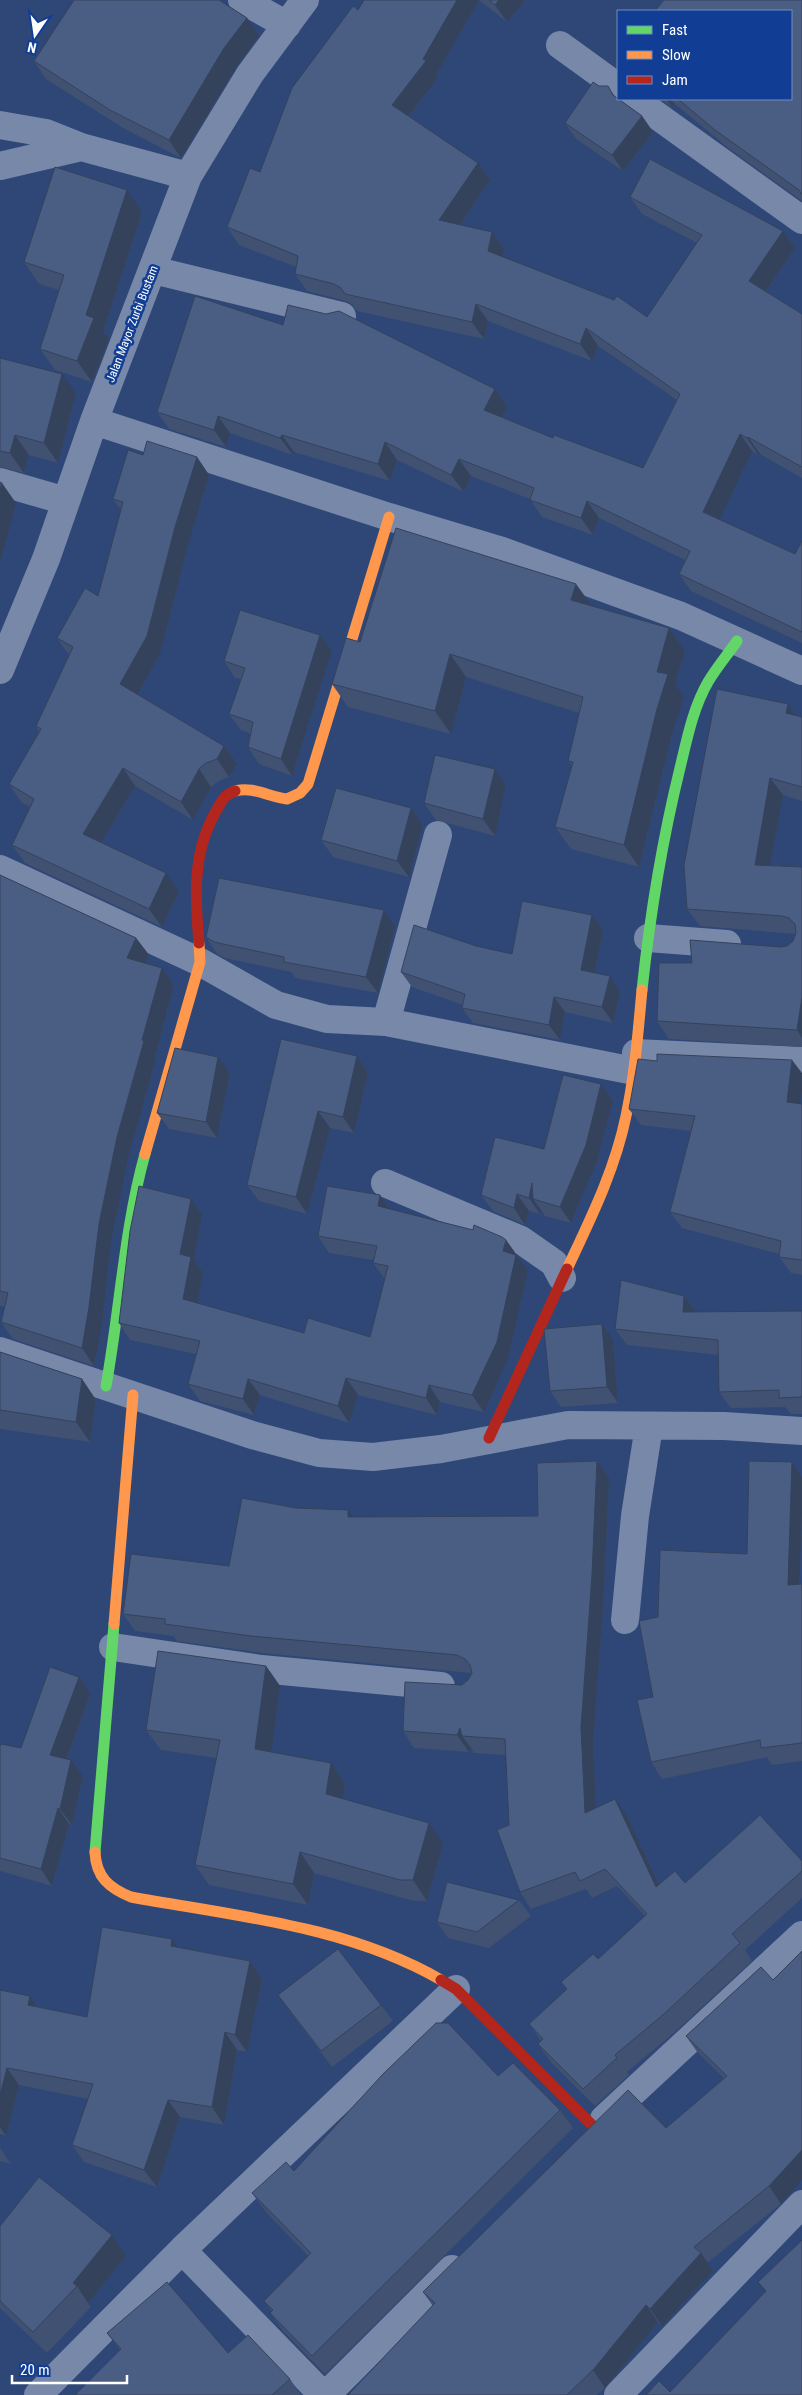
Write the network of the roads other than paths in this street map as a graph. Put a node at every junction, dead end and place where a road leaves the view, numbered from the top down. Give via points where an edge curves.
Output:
1 (242, 0) edge
2 (305, 0) edge
3 (287, 24) junction
4 (560, 45) dead end
5 (617, 86) edge
6 (635, 100) edge
7 (0, 125) edge
8 (81, 147) junction
9 (0, 166) edge
10 (188, 176) junction
11 (802, 220) edge
12 (153, 270) junction
13 (342, 316) edge
14 (94, 421) junction
15 (0, 482) edge
16 (66, 501) junction
17 (389, 517) junction
18 (737, 641) junction
19 (0, 670) edge
20 (802, 671) edge
21 (438, 836) dead end
22 (0, 869) edge
23 (648, 938) junction
24 (754, 946) edge
25 (200, 962) junction
26 (386, 1022) junction
27 (802, 1061) edge
28 (635, 1062) junction
29 (385, 1183) dead end
30 (562, 1278) junction
31 (0, 1350) edge
32 (106, 1386) junction
33 (133, 1395) junction
34 (649, 1426) junction
35 (802, 1431) edge
36 (489, 1438) junction
37 (625, 1620) dead end
38 (113, 1647) junction
39 (468, 1688) edge
40 (802, 1935) edge
41 (456, 1989) junction
42 (588, 2135) joint
43 (802, 2204) edge
44 (182, 2250) junction
45 (467, 2254) edge
46 (38, 2395) edge
47 (324, 2395) edge
48 (618, 2395) edge

1 - 3 street
2 - 3 street, Jalan Mayor Zurbi Bustam
3 - 10 street, Jalan Mayor Zurbi Bustam via 250,74
4 - 5 street
6 - 11 street
7 - 8 street via 46,133
8 - 9 street
8 - 10 street
10 - 12 street, Jalan Mayor Zurbi Bustam
12 - 13 street
12 - 14 street, Jalan Mayor Zurbi Bustam
14 - 16 street, Jalan Mayor Zurbi Bustam
14 - 17 street
15 - 16 street
16 - 19 street, Jalan Mayor Zurbi Bustam
17 - 18 street via 502,551 681,616
17 - 25 street via 308,784 299,796 289,800 249,789 225,795 208,825 197,864
18 - 20 street
18 - 23 street via 708,682 688,735 666,825
21 - 26 street
22 - 25 street
23 - 24 street
23 - 28 street
25 - 26 street via 276,1005 327,1019
25 - 32 street via 144,1158 126,1245 117,1327
26 - 28 street
27 - 28 street
28 - 30 street via 626,1117 612,1166
29 - 30 street via 521,1240 554,1263
30 - 36 street
31 - 32 street
32 - 33 street
33 - 36 street via 252,1435 319,1453 373,1457 441,1449
33 - 38 street
34 - 35 street
34 - 36 street via 568,1425
34 - 37 street via 635,1516
38 - 39 street via 271,1670
38 - 41 street via 95,1854 96,1868 102,1881 113,1890 131,1897 302,1928 364,1946 418,1967
40 - 42 street
41 - 42 street
41 - 44 street
43 - 48 street
44 - 46 street
44 - 47 street
45 - 47 street

